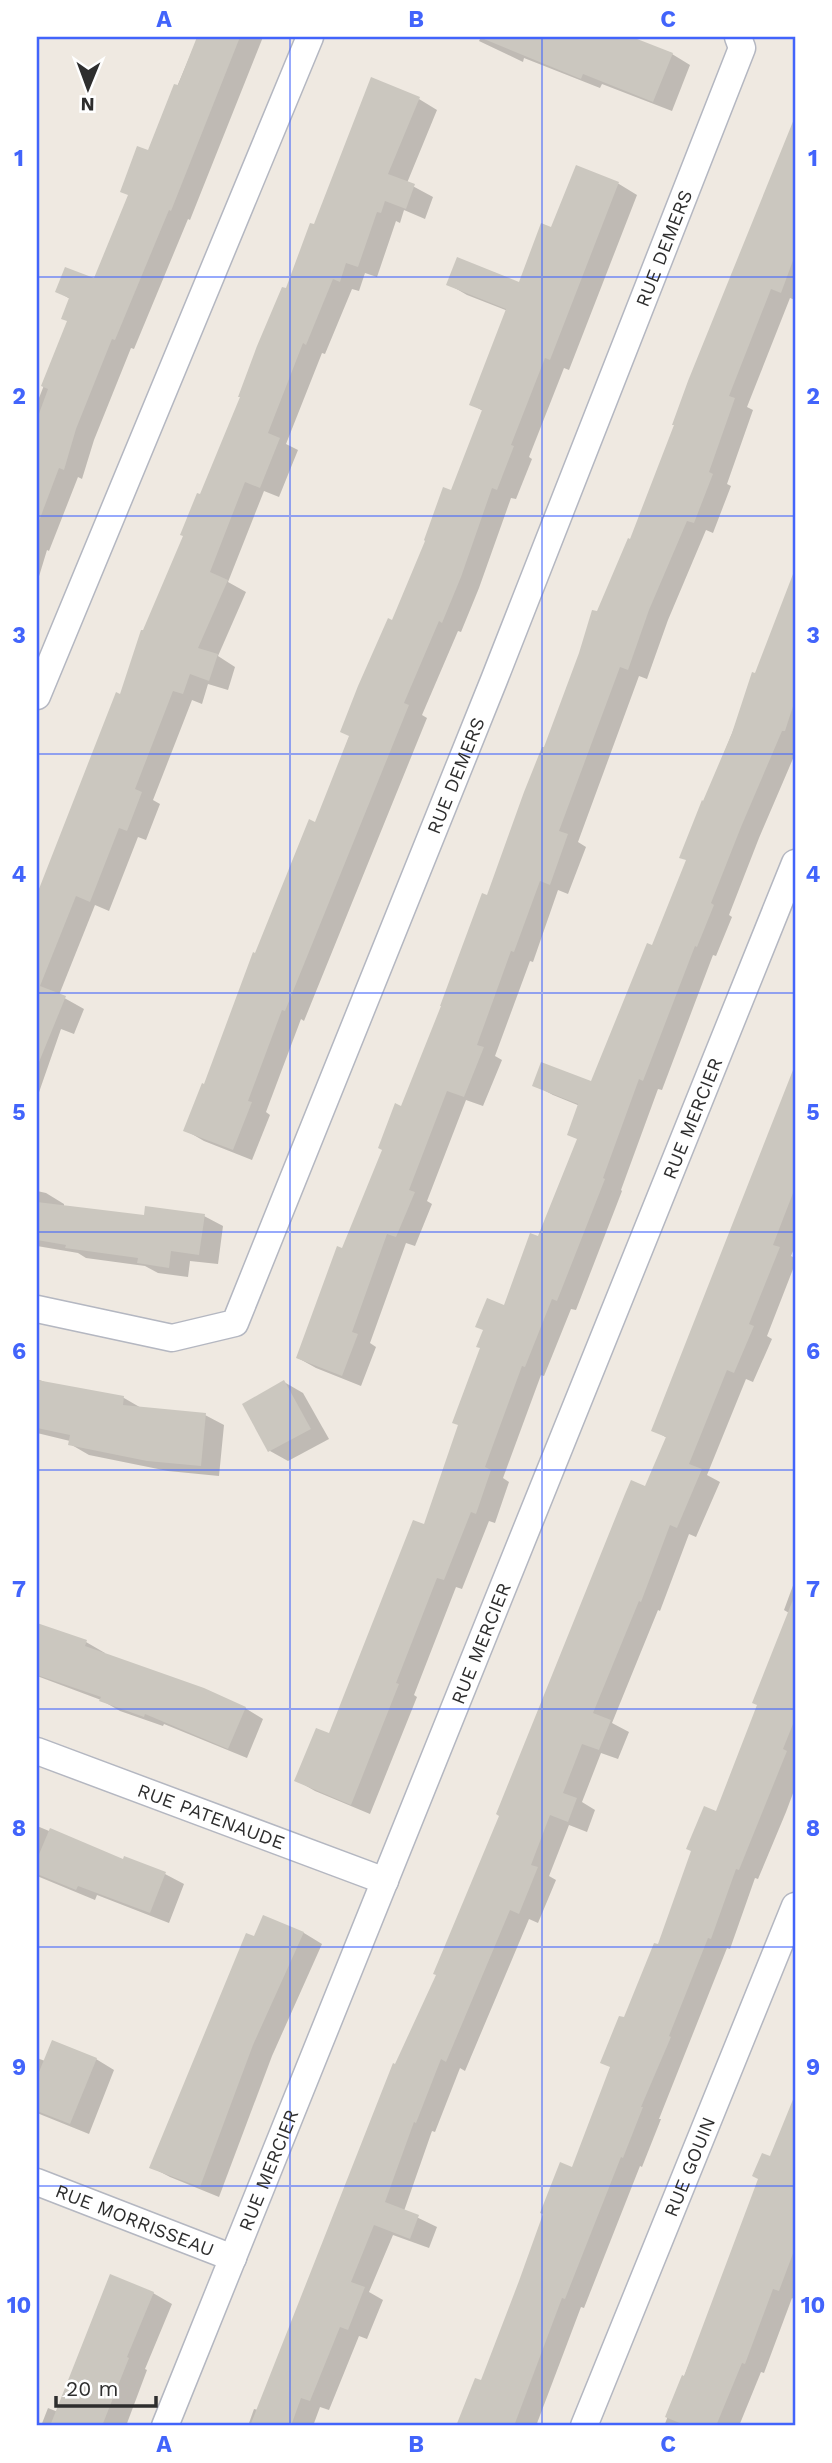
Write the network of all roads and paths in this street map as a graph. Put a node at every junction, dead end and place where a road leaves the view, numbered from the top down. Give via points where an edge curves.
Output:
1 (310, 37) edge
2 (738, 37) edge
3 (37, 696) edge
4 (795, 863) edge
5 (37, 1309) edge
6 (37, 1751) edge
7 (385, 1881) junction
8 (795, 1906) edge
9 (37, 2182) edge
10 (233, 2258) junction
11 (166, 2426) edge
12 (584, 2426) edge

1 - 3 street
2 - 5 street, RUE DEMERS via 743,48 235,1323 172,1338
4 - 7 street, RUE MERCIER
6 - 7 street, RUE PATENAUDE
7 - 10 street, RUE MERCIER
8 - 12 street, RUE GOUIN
9 - 10 street, RUE MORRISSEAU
10 - 11 street, RUE MERCIER

